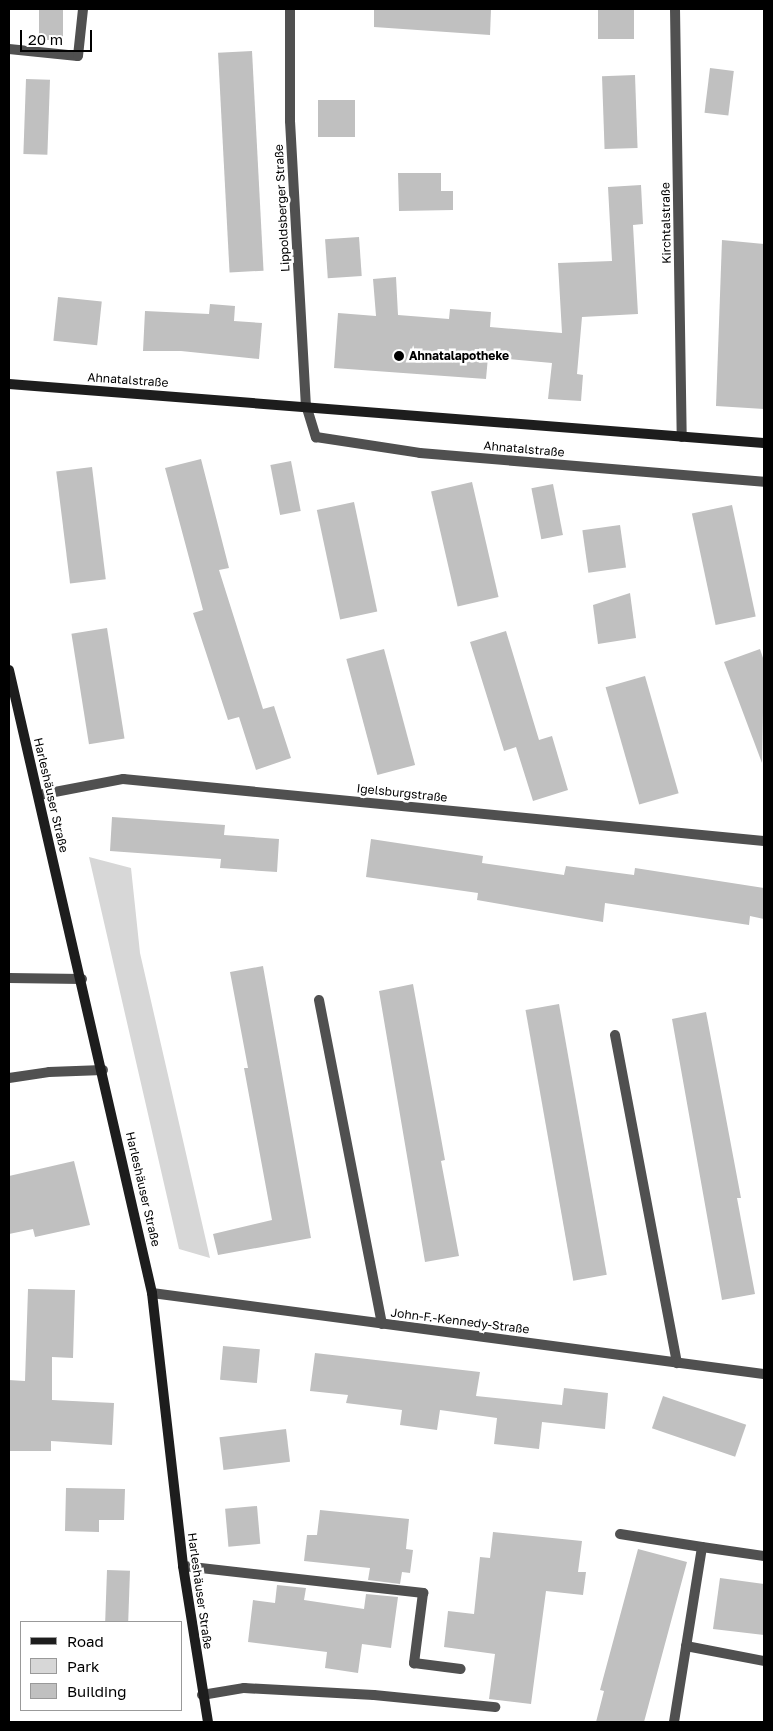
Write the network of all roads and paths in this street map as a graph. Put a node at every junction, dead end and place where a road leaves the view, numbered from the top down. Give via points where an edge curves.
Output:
1 (83, 9) edge
2 (290, 9) edge
3 (675, 9) edge
4 (9, 49) edge
5 (14, 385) edge
6 (9, 393) edge
7 (306, 405) junction
8 (682, 437) junction
9 (764, 443) edge
10 (764, 482) edge
11 (9, 670) edge
12 (39, 795) junction
13 (764, 841) edge
14 (9, 978) edge
15 (82, 979) junction
16 (319, 1000) dead end
17 (615, 1035) dead end
18 (103, 1070) junction
19 (9, 1078) edge
20 (152, 1293) junction
21 (382, 1324) junction
22 (677, 1363) junction
23 (764, 1374) edge
24 (620, 1534) dead end
25 (702, 1547) junction
26 (764, 1556) edge
27 (183, 1566) junction
28 (686, 1646) junction
29 (764, 1661) edge
30 (461, 1669) dead end
31 (202, 1695) junction
32 (495, 1707) dead end
33 (208, 1722) edge
34 (674, 1722) edge

1 - 4 street via 78,56
2 - 7 street, Lippoldsberger Straße via 290,121
3 - 8 street, Kirchtalstraße
5 - 6 main road
5 - 7 main road, Ahnatalstraße
7 - 8 main road, Ahnatalstraße
7 - 10 street, Ahnatalstraße via 316,436 353,444
8 - 9 main road, Ahnatalstraße
11 - 12 main road, Harleshäuser Straße
12 - 13 street, Igelsburgstraße via 123,779
12 - 15 main road, Harleshäuser Straße
14 - 15 street
15 - 18 main road, Harleshäuser Straße
16 - 21 street
17 - 22 street
18 - 19 street via 49,1072
18 - 20 main road, Harleshäuser Straße
20 - 21 street, John-F.-Kennedy-Straße
20 - 27 main road, Harleshäuser Straße
21 - 22 street, John-F.-Kennedy-Straße
22 - 23 street, John-F.-Kennedy-Straße
24 - 25 street
25 - 26 street
25 - 28 street
27 - 30 street via 423,1593 414,1663
27 - 31 main road, Harleshäuser Straße
28 - 29 street
28 - 34 street
31 - 32 street via 244,1688 374,1695
31 - 33 main road, Harleshäuser Straße

